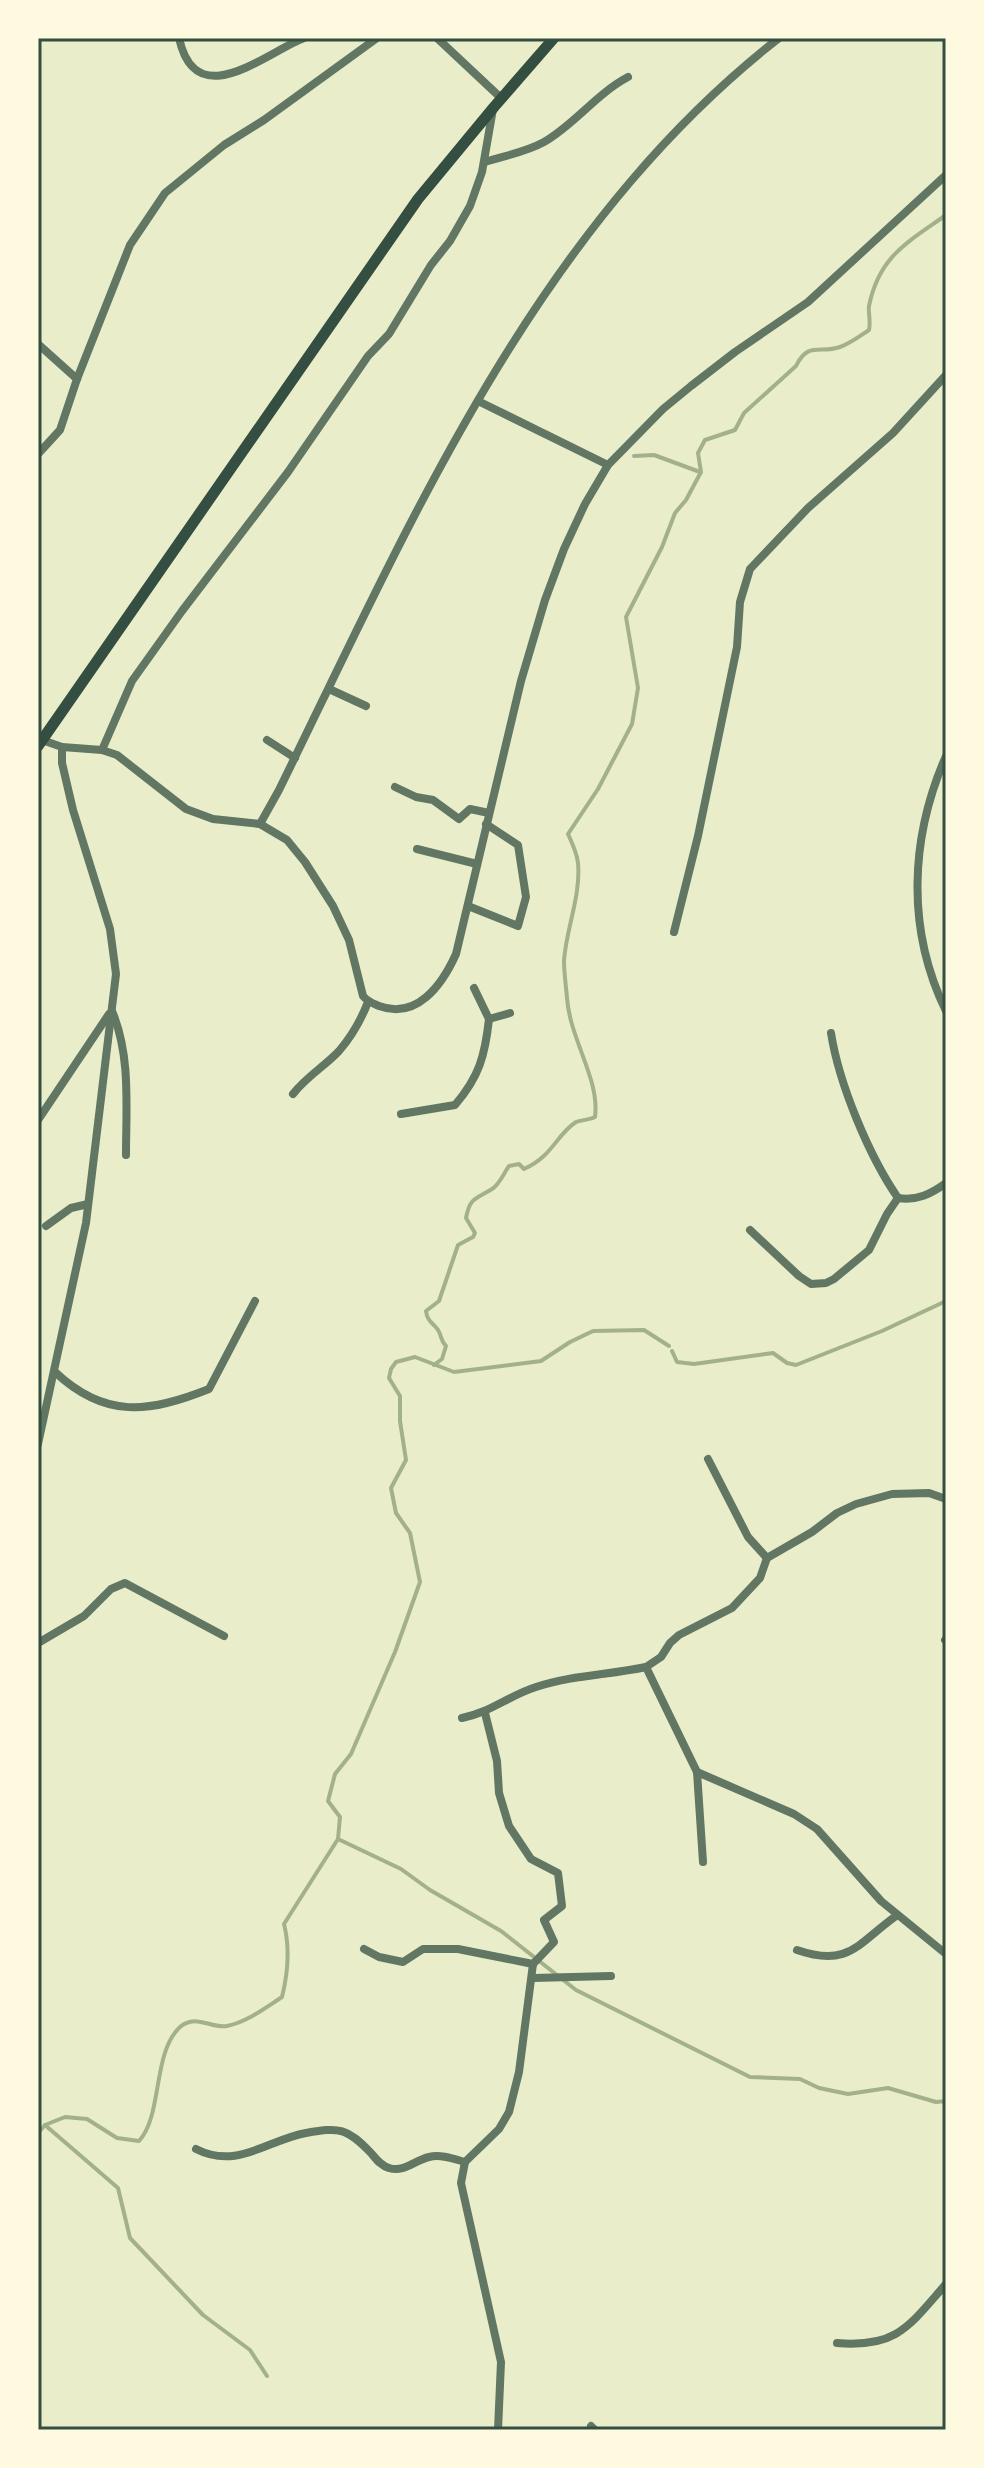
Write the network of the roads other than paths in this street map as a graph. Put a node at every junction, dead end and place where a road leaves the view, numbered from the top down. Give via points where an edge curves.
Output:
1 (179, 38) edge
2 (304, 38) edge
3 (377, 38) edge
4 (437, 38) edge
5 (554, 38) edge
6 (779, 38) edge
7 (628, 77) dead end
8 (497, 103) junction
9 (485, 162) junction
10 (946, 175) edge
11 (38, 344) edge
12 (946, 375) edge
13 (77, 379) junction
14 (478, 401) junction
15 (38, 454) edge
16 (608, 465) junction
17 (329, 689) junction
18 (366, 706) dead end
19 (267, 740) dead end
20 (40, 743) edge
21 (62, 747) junction
22 (102, 750) junction
23 (946, 756) edge
24 (295, 758) junction
25 (395, 787) dead end
26 (489, 813) junction
27 (260, 824) junction
28 (486, 824) junction
29 (417, 849) dead end
30 (477, 864) junction
31 (468, 906) junction
32 (674, 932) dead end
33 (474, 988) dead end
34 (368, 1002) junction
35 (112, 1010) junction
36 (946, 1011) edge
37 (510, 1013) dead end
38 (489, 1019) junction
39 (831, 1033) dead end
40 (293, 1094) dead end
41 (401, 1114) dead end
42 (38, 1120) edge
43 (126, 1155) dead end
44 (946, 1183) edge
45 (898, 1198) junction
46 (88, 1204) junction
47 (46, 1226) dead end
48 (750, 1230) dead end
49 (255, 1301) dead end
50 (55, 1372) junction
51 (38, 1444) edge
52 (708, 1459) dead end
53 (946, 1499) edge
54 (767, 1558) junction
55 (224, 1636) dead end
56 (38, 1643) edge
57 (646, 1667) junction
58 (485, 1713) junction
59 (462, 1718) dead end
60 (697, 1772) junction
61 (703, 1862) dead end
62 (896, 1916) junction
63 (364, 1949) dead end
64 (797, 1950) dead end
65 (946, 1954) edge
66 (533, 1964) junction
67 (611, 1976) dead end
68 (533, 1978) junction
69 (196, 2149) dead end
70 (465, 2162) junction
71 (946, 2284) edge
72 (837, 2343) dead end
73 (498, 2430) edge

1 - 2 street via 193,66 221,77
3 - 13 street via 165,193 130,245
4 - 8 street
5 - 8 main road
6 - 14 street via 691,117 635,178 553,281
7 - 9 street via 546,141
8 - 9 street
8 - 20 main road via 418,199
9 - 22 street via 470,206 450,241 389,334 132,681
10 - 16 street via 808,302 663,409
11 - 13 street
12 - 32 street via 750,569
13 - 15 street via 60,430
14 - 16 street
14 - 17 street via 422,499
16 - 26 street via 585,504 545,600
17 - 18 street
17 - 24 street
19 - 24 street
20 - 21 street
21 - 22 street
21 - 35 street via 73,810 110,929 116,974
22 - 27 street via 129,763 192,812
23 - 36 street via 926,812 916,873 921,938
24 - 27 street
25 - 26 street via 433,800 459,819 470,809
26 - 28 street
27 - 34 street via 296,850 333,906
28 - 30 street
28 - 31 street via 518,845 526,897 518,926
29 - 30 street
30 - 31 street
31 - 34 street via 456,954 433,990 401,1010
33 - 38 street
34 - 40 street via 338,1053
35 - 42 street
35 - 43 street via 126,1065
35 - 46 street
37 - 38 street
38 - 41 street via 485,1055 455,1105
39 - 45 street via 871,1153
44 - 45 street via 922,1197
45 - 48 street via 869,1250 826,1283 811,1284 799,1276
46 - 47 street via 71,1208
46 - 50 street
49 - 50 street via 209,1389 127,1407 88,1398
50 - 51 street
52 - 54 street via 748,1537
53 - 54 street via 906,1493 856,1504
54 - 57 street via 760,1578 732,1608 679,1635
55 - 56 street via 125,1583
57 - 58 street via 536,1687
57 - 60 street
58 - 59 street
58 - 66 street via 509,1826 531,1859 558,1873 562,1906 544,1920 554,1942
60 - 61 street
60 - 62 street via 817,1829
62 - 64 street via 840,1955 828,1958
62 - 65 street
63 - 66 street via 403,1962 423,1949 458,1949
66 - 68 street
67 - 68 street
68 - 70 street via 509,2112
69 - 70 street via 222,2158 241,2156 301,2134 337,2130 353,2135 392,2169 436,2156
70 - 73 street via 462,2195 501,2362
71 - 72 street via 891,2338 870,2344

